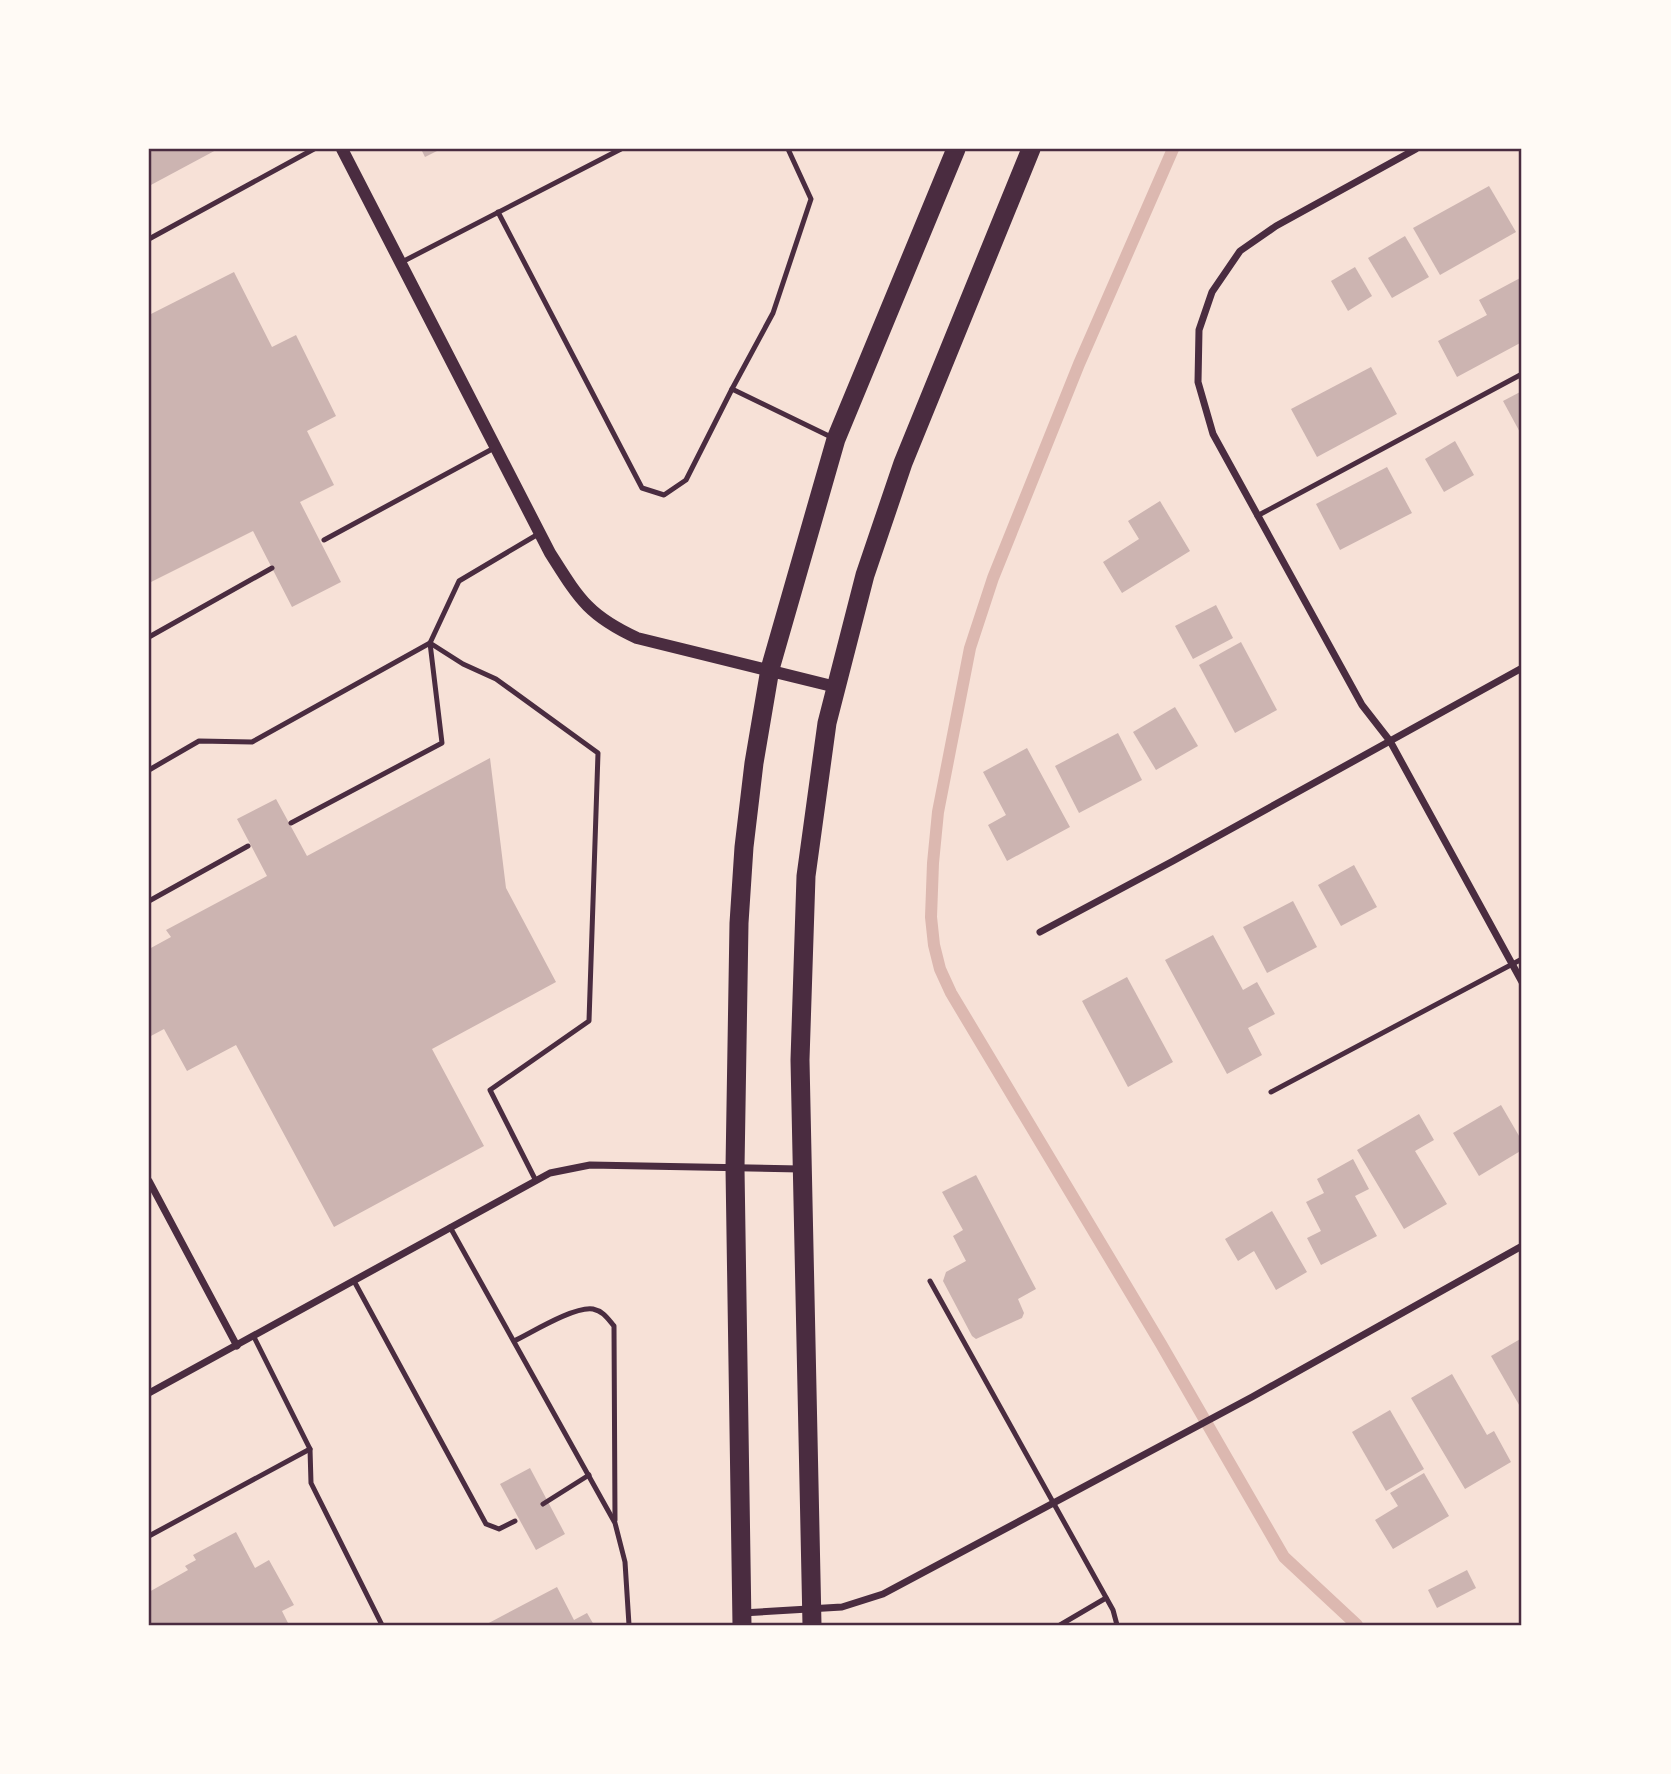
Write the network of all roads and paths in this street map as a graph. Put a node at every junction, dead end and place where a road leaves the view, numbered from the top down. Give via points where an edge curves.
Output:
1 (314, 149) edge
2 (342, 149) edge
3 (621, 149) edge
4 (788, 149) edge
5 (956, 149) edge
6 (1031, 149) edge
7 (1416, 149) edge
8 (498, 212) junction
9 (149, 239) edge
10 (400, 263) junction
11 (1522, 374) edge
12 (732, 389) junction
13 (836, 439) junction
14 (496, 447) junction
15 (1257, 516) junction
16 (540, 533) junction
17 (324, 540) dead end
18 (272, 568) dead end
19 (149, 638) edge
20 (430, 643) junction
21 (1522, 668) edge
22 (770, 669) junction
23 (836, 687) junction
24 (1390, 741) junction
25 (149, 770) edge
26 (291, 823) dead end
27 (248, 846) dead end
28 (149, 901) edge
29 (1040, 932) dead end
30 (1522, 959) edge
31 (1512, 964) junction
32 (1522, 982) edge
33 (1271, 1092) dead end
34 (735, 1168) junction
35 (801, 1169) junction
36 (149, 1181) edge
37 (536, 1181) junction
38 (450, 1227) junction
39 (1522, 1246) edge
40 (354, 1281) junction
41 (930, 1281) dead end
42 (254, 1337) junction
43 (514, 1341) junction
44 (237, 1346) junction
45 (149, 1393) edge
46 (310, 1449) junction
47 (589, 1475) junction
48 (543, 1504) dead end
49 (1052, 1504) junction
50 (515, 1521) dead end
51 (615, 1523) junction
52 (149, 1536) edge
53 (1107, 1598) junction
54 (812, 1617) edge
55 (742, 1619) edge
56 (382, 1625) edge
57 (629, 1625) edge
58 (1060, 1625) edge
59 (1116, 1625) edge

1 - 9 lane
2 - 10 street
3 - 8 lane
4 - 12 lane via 811,199 773,313
5 - 13 highway
6 - 23 highway via 903,463 864,575
7 - 15 street via 1276,226 1240,251 1212,292 1199,330 1199,382 1213,434
8 - 10 lane
8 - 12 lane via 642,488 664,495 685,480
10 - 14 street
11 - 15 lane
12 - 13 lane
13 - 22 highway
14 - 16 street
14 - 17 lane
15 - 24 street via 1362,705
16 - 20 lane via 459,581
16 - 22 street via 586,607 611,626 637,638
18 - 19 lane
20 - 25 lane via 252,742 199,741
20 - 26 lane via 442,743
20 - 37 lane via 496,679 598,753 589,1021 490,1090
21 - 24 street
22 - 23 street
22 - 34 highway via 744,847
23 - 35 highway via 806,876
24 - 29 street
24 - 31 street
27 - 28 lane
30 - 31 lane
31 - 32 street
31 - 33 lane
34 - 35 street
34 - 37 street via 590,1165 550,1173
34 - 55 highway
35 - 54 highway
36 - 44 street
37 - 38 street
38 - 40 street
38 - 43 lane
39 - 49 street
40 - 42 street
40 - 50 lane via 486,1524 499,1529
41 - 49 lane
42 - 44 street
42 - 46 lane
43 - 47 lane
43 - 51 lane via 591,1309 606,1315 614,1326
44 - 45 street
46 - 52 lane
46 - 56 lane via 311,1483
47 - 48 lane
47 - 51 lane
49 - 53 lane
49 - 54 street via 883,1594
51 - 57 lane via 625,1562
53 - 58 lane
53 - 59 lane
54 - 55 street

